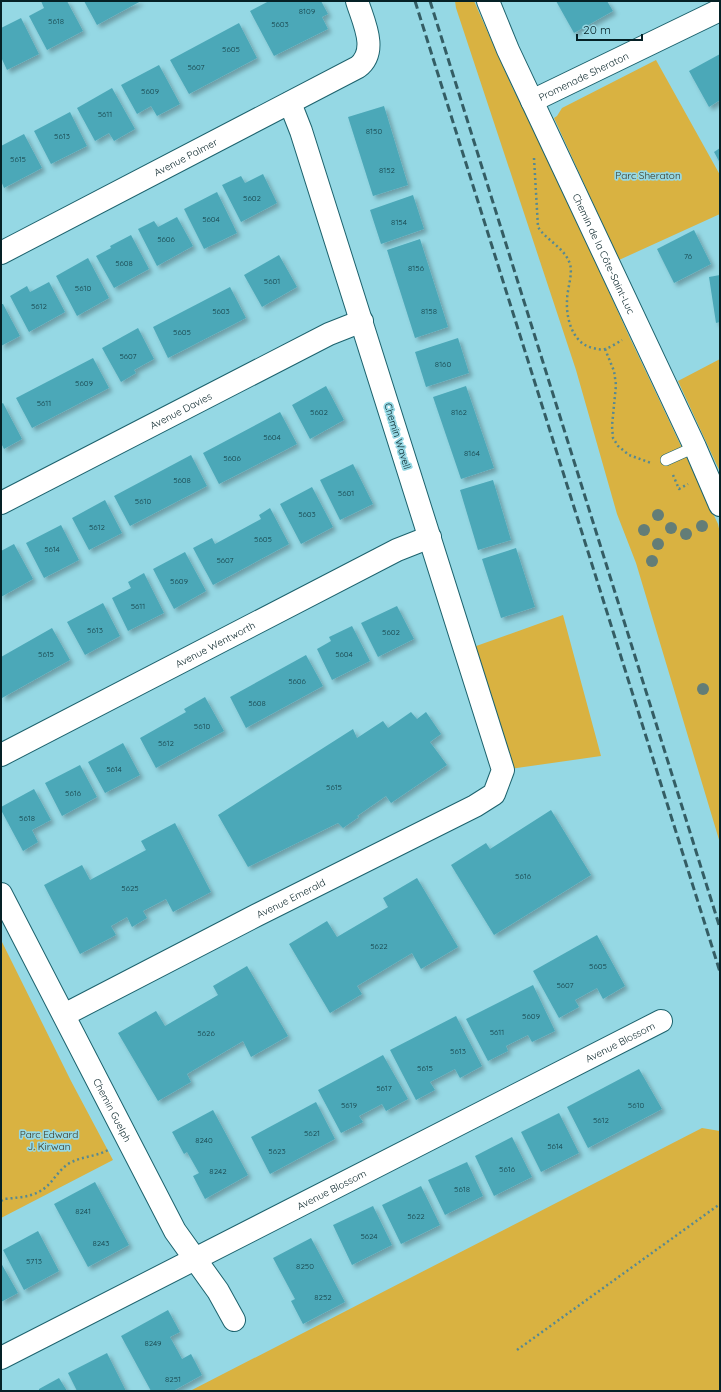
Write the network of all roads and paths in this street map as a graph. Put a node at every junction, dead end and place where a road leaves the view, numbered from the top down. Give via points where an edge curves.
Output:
1 (357, 1) edge
2 (488, 1) edge
3 (720, 10) edge
4 (532, 101) junction
5 (290, 103) junction
6 (534, 153) dead end
7 (1, 252) edge
8 (362, 321) junction
9 (623, 340) dead end
10 (605, 349) junction
11 (695, 447) junction
12 (666, 460) junction
13 (691, 483) dead end
14 (1, 503) edge
15 (720, 505) edge
16 (430, 537) junction
17 (1, 755) edge
18 (503, 770) joint
19 (3, 902) edge
20 (64, 1015) junction
21 (662, 1021) dead end
22 (128, 1138) junction
23 (1, 1201) edge
24 (720, 1204) edge
25 (194, 1259) junction
26 (234, 1320) dead end
27 (517, 1350) dead end
28 (1, 1358) edge

1 - 5 street, Avenue Palmer via 368,38 369,50 366,58 354,70
2 - 4 street, Chemin de la Côte-Saint-Luc
3 - 4 street, Promenade Sheraton
4 - 11 street, Chemin de la Côte-Saint-Luc
5 - 7 street, Avenue Palmer
5 - 8 street, Chemin Wavell
6 - 10 path via 538,227 570,264 567,301 574,333 589,347
8 - 14 street, Avenue Davies via 329,334
8 - 16 street, Chemin Wavell
9 - 10 path
10 - 12 path via 614,371 616,385 613,438 629,455 656,464
11 - 12 lane
11 - 15 street, Chemin de la Côte-Saint-Luc
12 - 13 path via 679,489
16 - 17 street, Avenue Wentworth via 390,554
16 - 18 street, Chemin Wavell
18 - 20 street, Avenue Emerald via 494,794 475,806 256,915
19 - 20 street, Chemin Guelph
20 - 22 street, Chemin Guelph
21 - 25 street, Avenue Blossom
22 - 23 path via 102,1154 79,1159 68,1165 42,1191
22 - 25 street, Chemin Guelph via 175,1231
24 - 27 path
25 - 26 street, Chemin Guelph via 218,1291
25 - 28 street, Avenue Blossom

